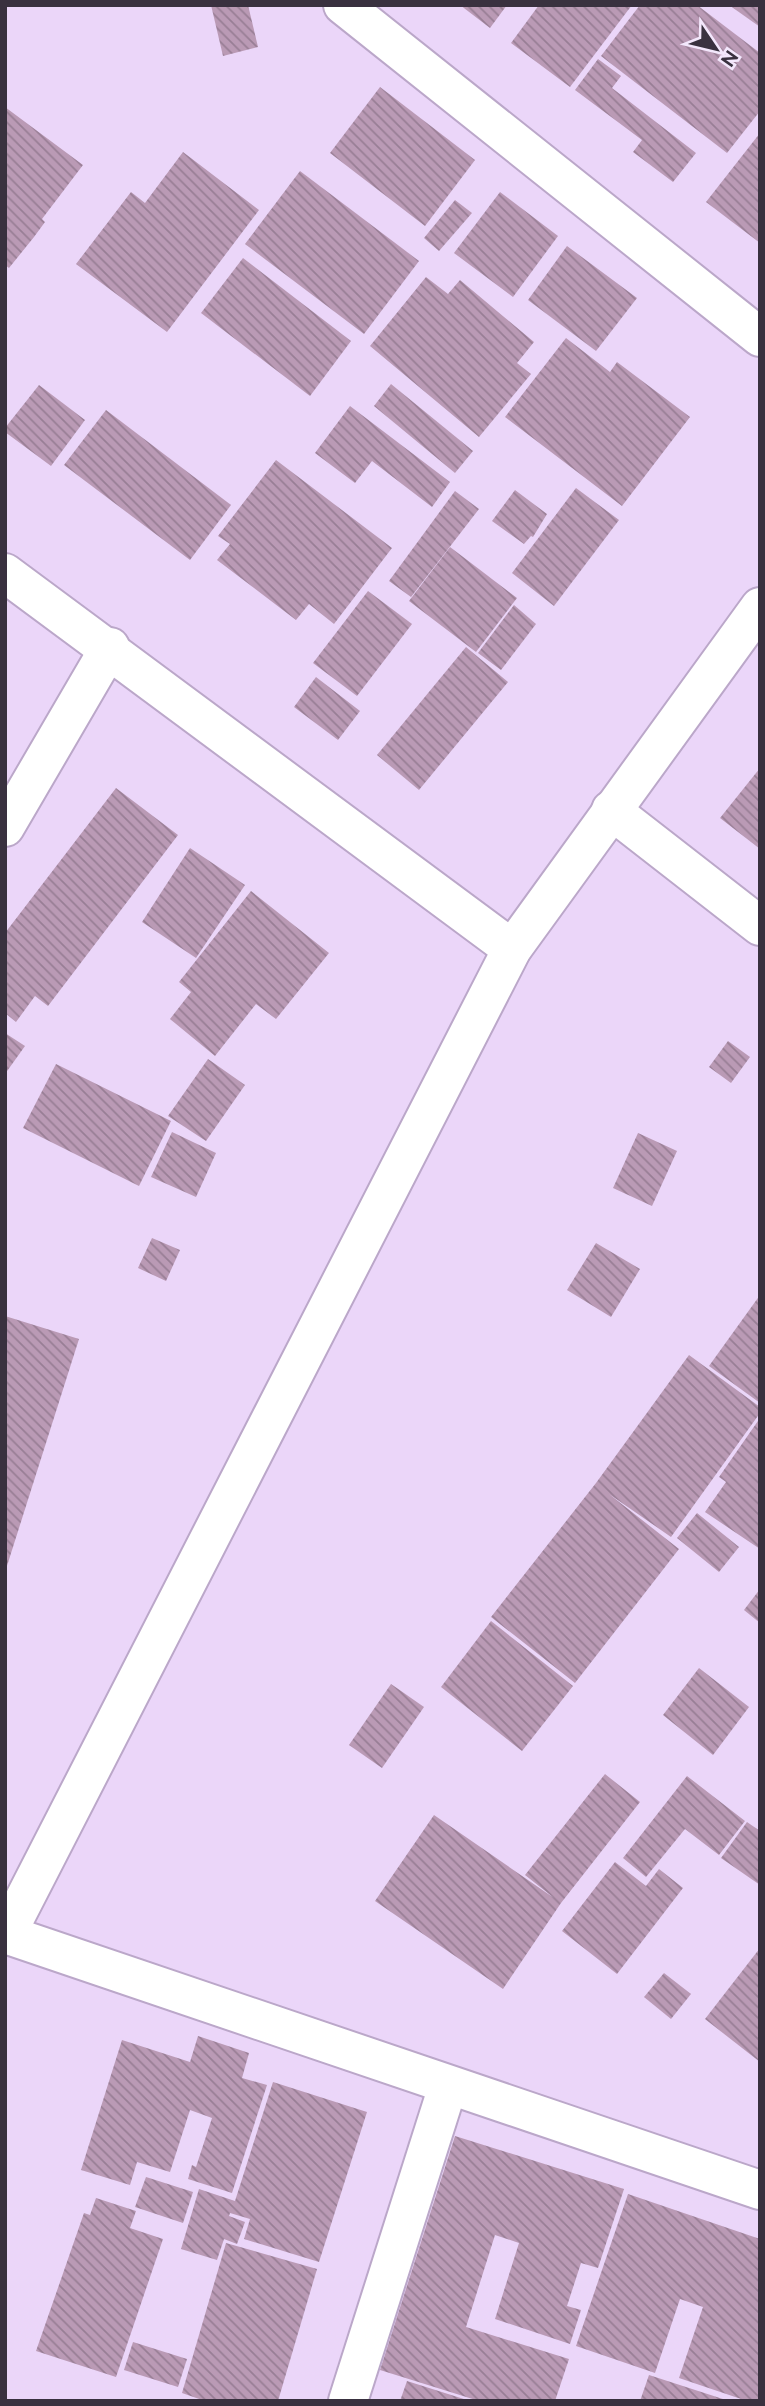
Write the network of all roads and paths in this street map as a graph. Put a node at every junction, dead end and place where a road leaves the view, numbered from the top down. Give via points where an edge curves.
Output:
1 (343, 5) edge
2 (760, 337) edge
3 (5, 572) edge
4 (760, 607) edge
5 (110, 647) junction
6 (611, 810) junction
7 (5, 827) edge
8 (760, 926) edge
9 (512, 949) junction
10 (6, 1935) edge
11 (447, 2086) junction
12 (760, 2190) edge
13 (348, 2401) edge

1 - 2 street
3 - 5 street
4 - 6 street
5 - 7 street
5 - 9 street
6 - 8 street
6 - 9 street
9 - 10 street
10 - 11 street
11 - 12 street
11 - 13 street

